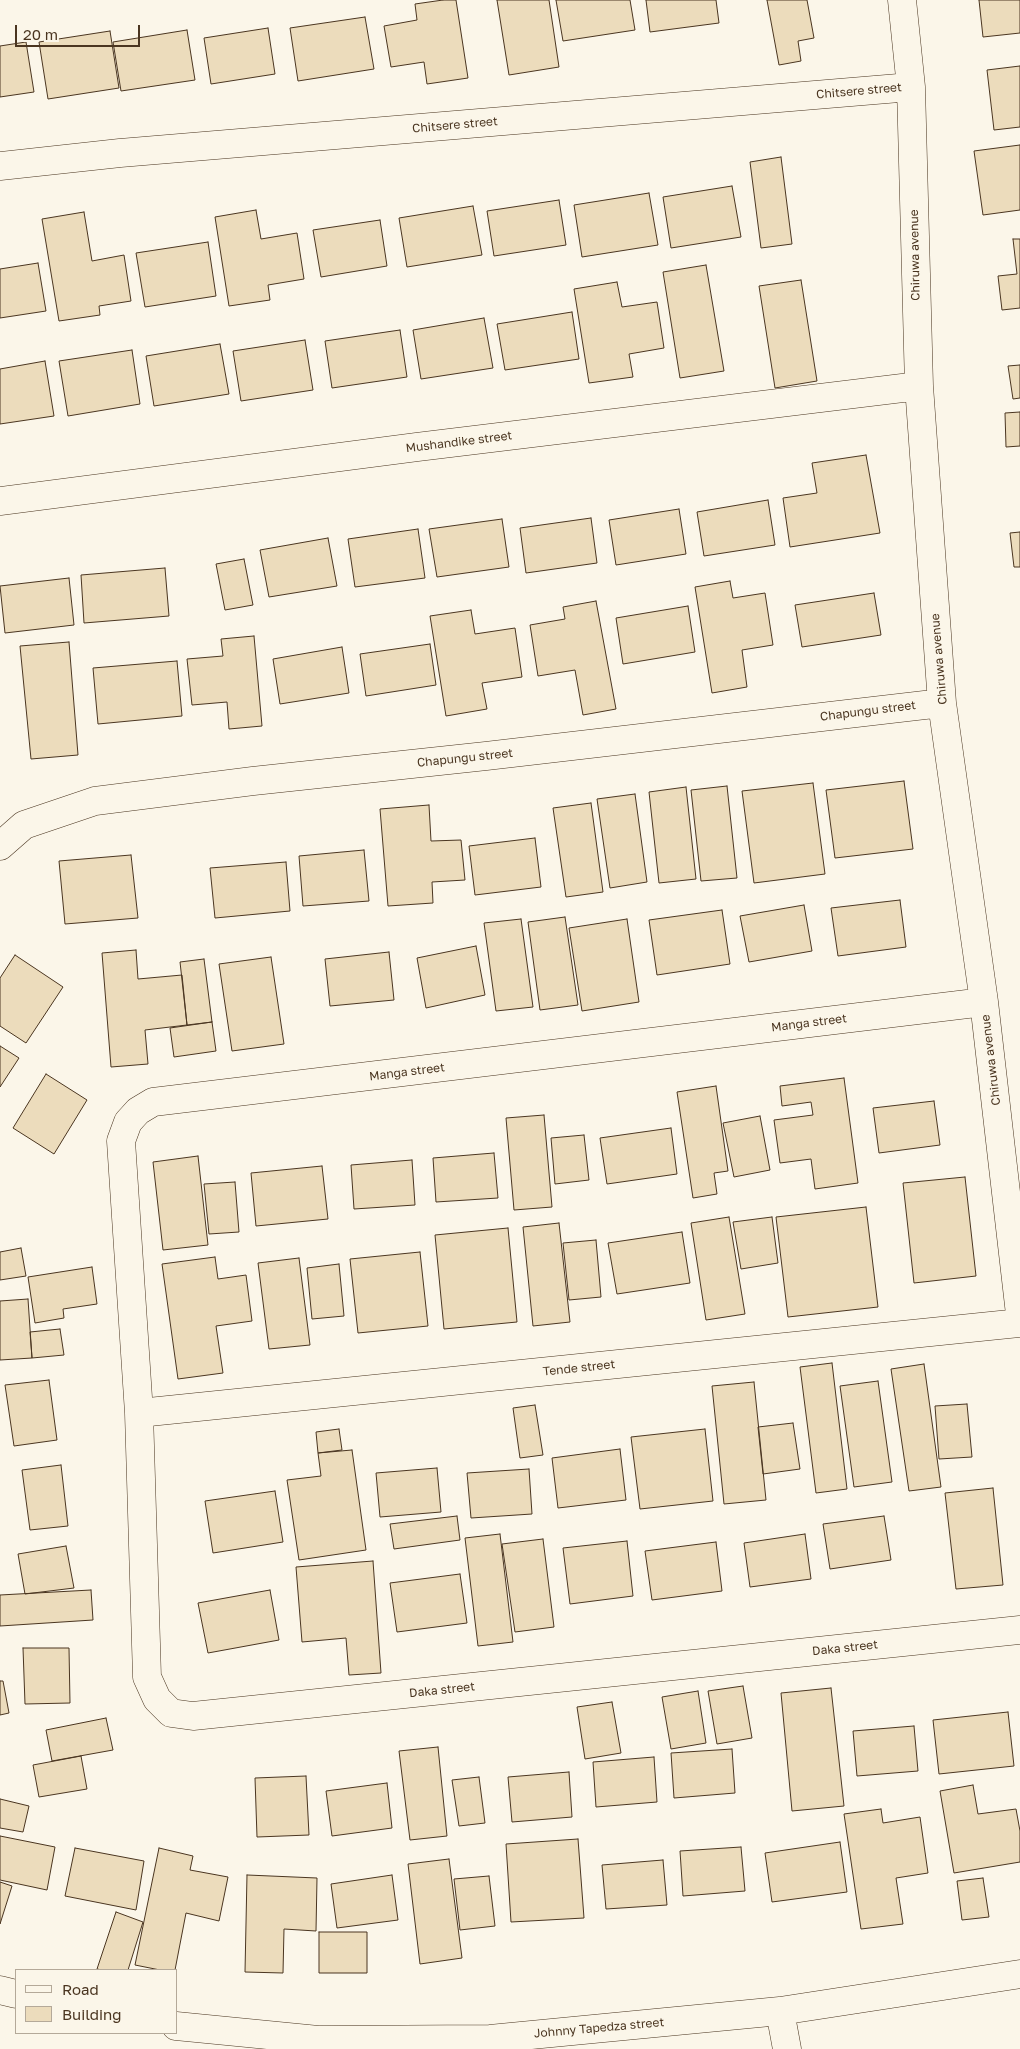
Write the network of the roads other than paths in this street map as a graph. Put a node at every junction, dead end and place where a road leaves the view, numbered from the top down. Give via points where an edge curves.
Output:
1 (902, 0) edge
2 (911, 87) junction
3 (0, 166) edge
4 (919, 386) junction
5 (0, 501) edge
6 (942, 703) junction
7 (0, 846) edge
8 (984, 1002) junction
9 (1020, 1314) edge
10 (1020, 1323) edge
11 (139, 1413) junction
12 (1020, 1630) edge
13 (1020, 1974) edge
14 (0, 1990) edge
15 (15, 1994) edge
16 (780, 2011) junction
17 (178, 2026) edge
18 (491, 2044) edge
19 (787, 2049) edge

1 - 2 street, Chiruwa avenue
2 - 3 street, Chitsere street
2 - 4 street, Chiruwa avenue
4 - 5 street, Mushandike street
4 - 6 street, Chiruwa avenue
6 - 7 street, Chapungu street via 95,801 24,825
6 - 8 street, Chiruwa avenue
8 - 9 street, Chiruwa avenue
8 - 11 street, Manga street via 153,1102 128,1122 121,1141
10 - 11 street, Tende street
11 - 12 street, Daka street via 147,1677 157,1699 172,1713 193,1716
13 - 16 street, Johnny Tapedza street
14 - 15 street
16 - 18 street, Johnny Tapedza street
16 - 19 street
17 - 18 street, Johnny Tapedza street via 318,2040

